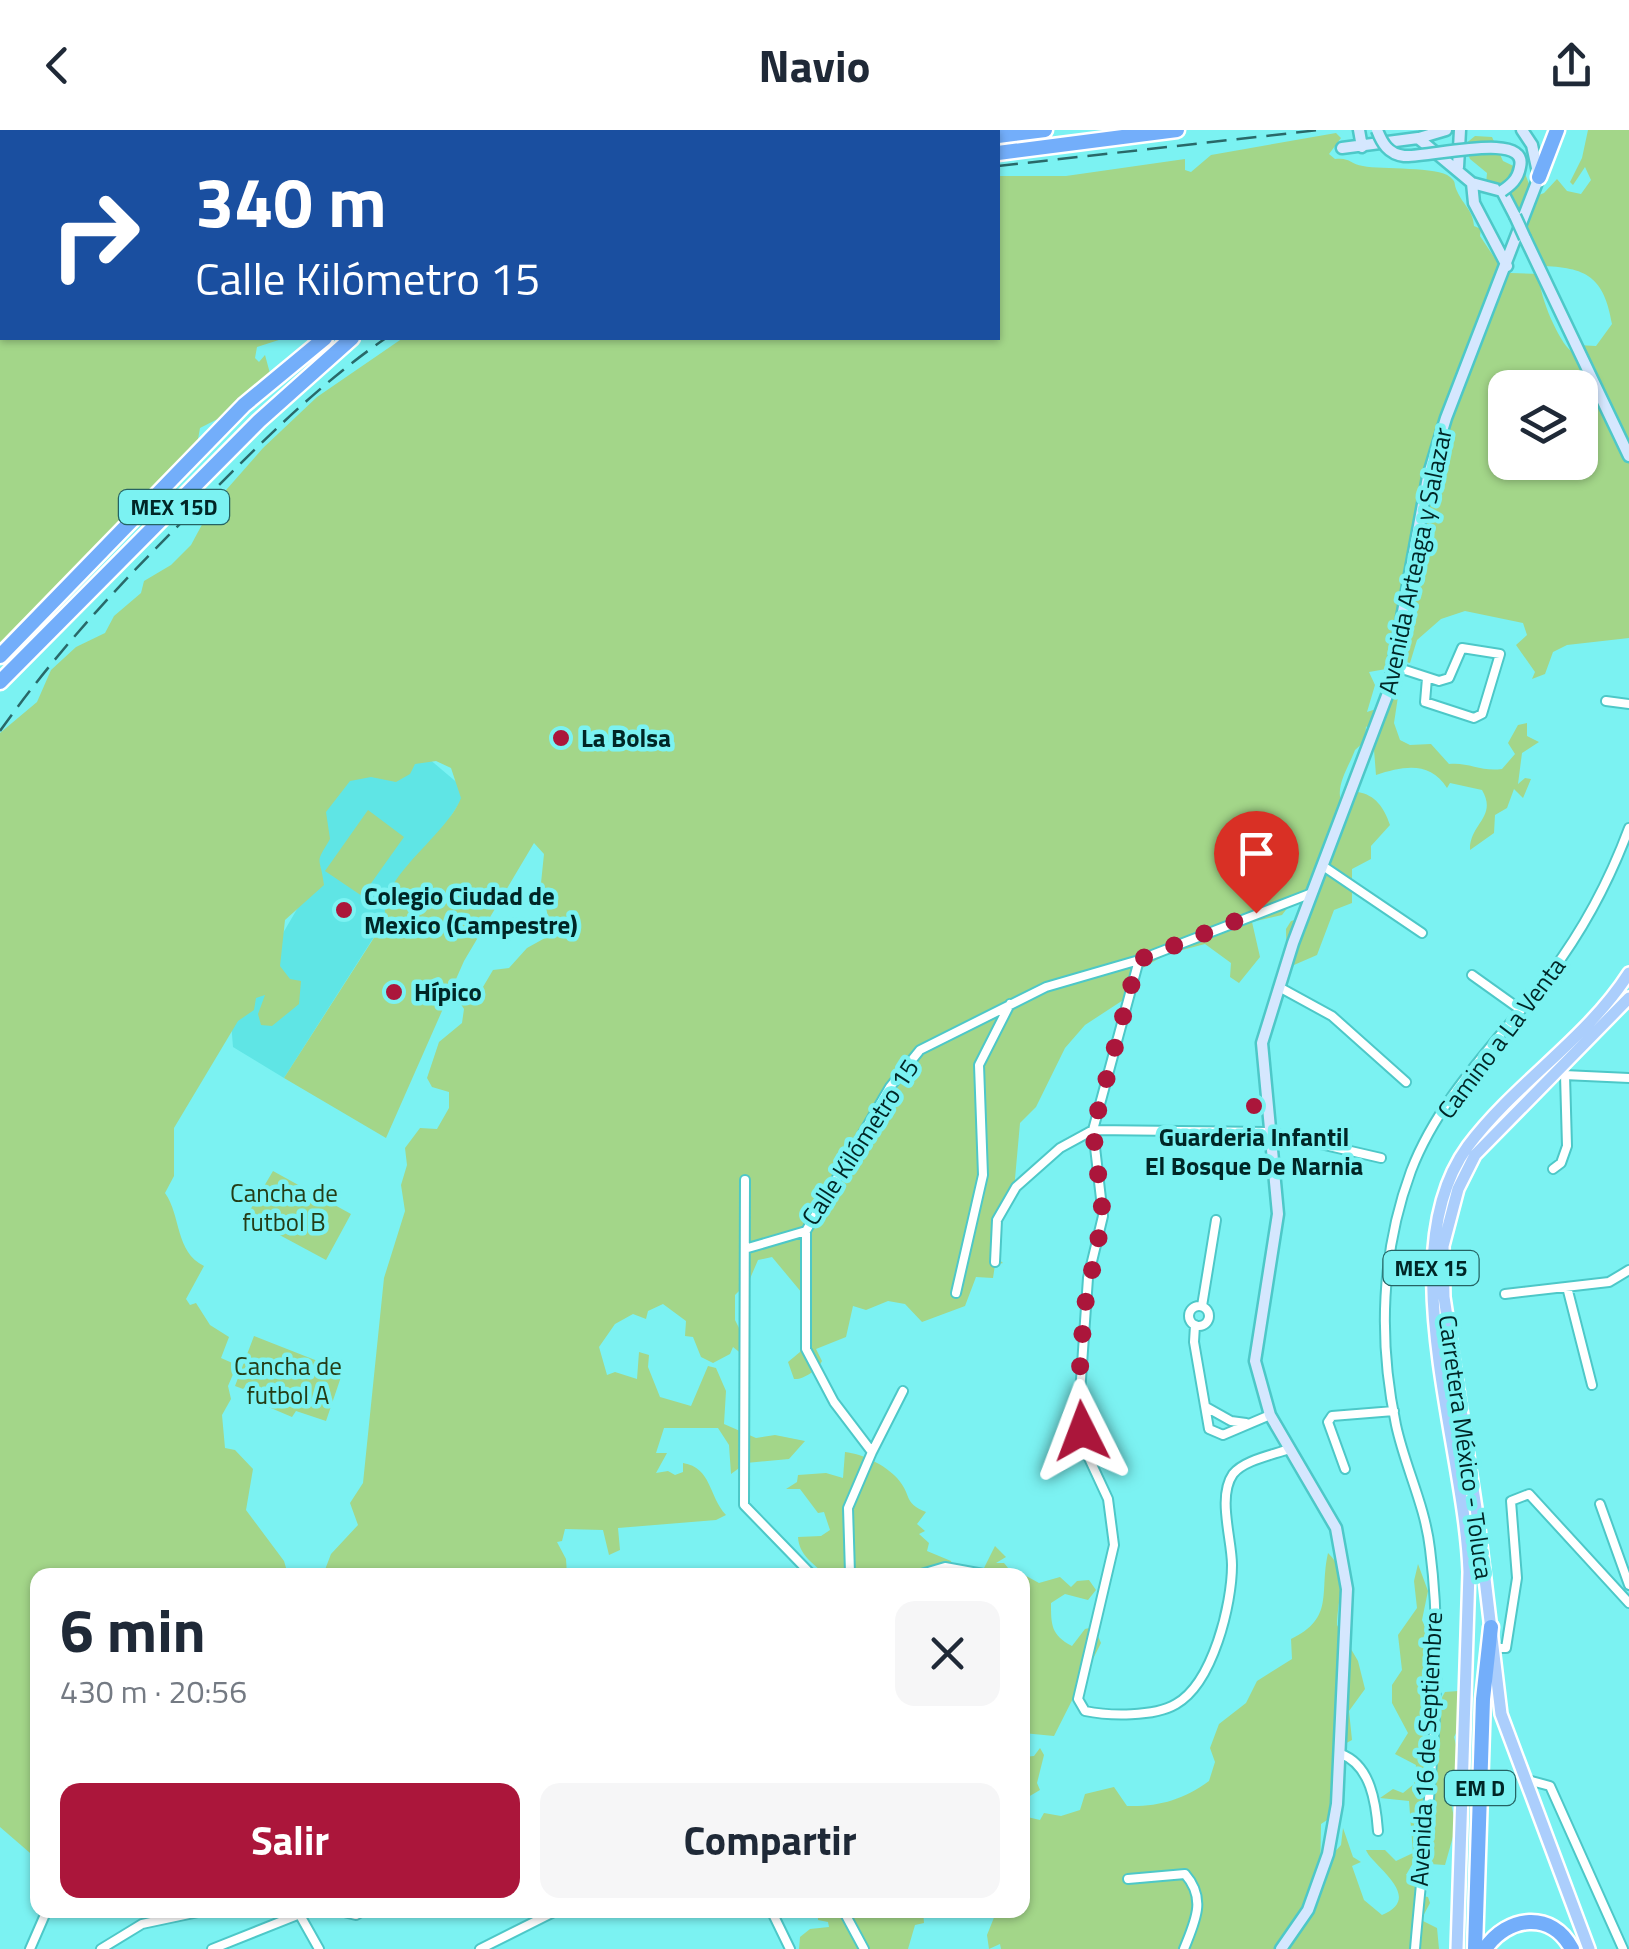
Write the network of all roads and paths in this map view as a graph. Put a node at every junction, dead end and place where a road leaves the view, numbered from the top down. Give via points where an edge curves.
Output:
1 (1045, 130) edge
2 (1177, 130) edge
3 (1377, 130) edge
4 (1446, 130) edge
5 (1460, 130) edge
6 (1522, 130) edge
7 (1557, 130) edge
8 (1481, 133) dead end
9 (1000, 136) edge
10 (1504, 136) dead end
11 (1360, 138) edge
12 (1418, 138) junction
13 (1342, 148) dead end
14 (1000, 154) edge
15 (1458, 167) junction
16 (1540, 176) junction
17 (1472, 183) junction
18 (1502, 191) junction
19 (1507, 266) junction
20 (323, 340) edge
21 (350, 340) edge
22 (1629, 456) edge
23 (0, 656) edge
24 (1396, 666) junction
25 (1427, 678) junction
26 (0, 682) edge
27 (1606, 701) dead end
28 (1629, 704) edge
29 (1629, 828) edge
30 (1323, 866) junction
31 (1312, 893) junction
32 (1422, 933) dead end
33 (1138, 960) junction
34 (1629, 972) edge
35 (1472, 976) dead end
36 (1278, 987) junction
37 (1629, 998) edge
38 (1010, 1004) junction
39 (1521, 1010) junction
40 (1560, 1075) junction
41 (1629, 1078) edge
42 (1406, 1082) dead end
43 (1093, 1130) junction
44 (1268, 1132) junction
45 (1381, 1158) dead end
46 (1552, 1168) dead end
47 (745, 1180) dead end
48 (1216, 1220) dead end
49 (806, 1231) junction
50 (748, 1248) junction
51 (995, 1262) dead end
52 (1629, 1270) edge
53 (1566, 1286) junction
54 (956, 1293) dead end
55 (1505, 1294) dead end
56 (1592, 1385) dead end
57 (903, 1391) dead end
58 (1206, 1408) junction
59 (1394, 1411) junction
60 (1270, 1415) junction
61 (1246, 1423) junction
62 (1289, 1449) junction
63 (872, 1452) junction
64 (1345, 1469) dead end
65 (1600, 1504) dead end
66 (1430, 1548) joint
67 (805, 1568) edge
68 (848, 1568) edge
69 (1629, 1585) edge
70 (1629, 1603) edge
71 (1491, 1628) junction
72 (1494, 1648) junction
73 (1341, 1754) junction
74 (1524, 1779) junction
75 (1378, 1831) dead end
76 (1128, 1879) dead end
77 (44, 1918) edge
78 (170, 1918) edge
79 (299, 1918) edge
80 (302, 1918) edge
81 (542, 1918) edge
82 (775, 1918) edge
83 (847, 1918) edge
84 (30, 1949) edge
85 (101, 1949) edge
86 (212, 1949) edge
87 (318, 1949) edge
88 (480, 1949) edge
89 (790, 1949) edge
90 (864, 1949) edge
91 (1184, 1949) edge
92 (1282, 1949) edge
93 (1415, 1949) edge
94 (1457, 1949) edge
95 (1475, 1949) edge
96 (1485, 1949) edge
97 (1572, 1949) edge
98 (1591, 1949) edge
99 (1623, 1949) edge

1 - 9 highway
2 - 14 highway
3 - 8 street, bridge via 1388,150 1404,156
4 - 12 street
5 - 15 street
6 - 16 street
7 - 16 highway
10 - 18 street, bridge via 1520,164
11 - 12 street
11 - 13 street
12 - 15 street
15 - 17 street
16 - 19 street, Avenida Arteaga y Salazar
17 - 18 street
17 - 19 street via 1474,203
18 - 22 street, bridge
19 - 24 street, Avenida Arteaga y Salazar via 1428,477
20 - 23 highway, MEX 15D via 244,406
21 - 26 highway, MEX 15D via 259,421
24 - 25 street
24 - 30 street, Avenida Arteaga y Salazar
25 - 25 street via 1449,678 1462,648 1500,654 1482,714 1474,718 1426,702
27 - 28 street
29 - 39 street, Camino a La Venta via 1571,945
30 - 31 street, Avenida Arteaga y Salazar
30 - 32 street
31 - 33 street, Calle Kilómetro 15
31 - 36 street, Avenida Arteaga y Salazar
33 - 38 street, Calle Kilómetro 15
33 - 43 street
34 - 94 main road, Carretera México - Toluca / MEX 15 via 1594,1020 1468,1147 1435,1220 1432,1295 1468,1527
35 - 39 street
36 - 42 street via 1332,1016
36 - 44 street, Avenida Arteaga y Salazar via 1262,1042
37 - 40 main road, Carretera México - Toluca / MEX 15
38 - 49 street, Calle Kilómetro 15 via 920,1050 890,1087
38 - 54 street via 979,1065 983,1174
39 - 59 street, Camino a La Venta via 1448,1104 1412,1170 1386,1264
40 - 41 street
40 - 46 street via 1567,1146 1561,1164
40 - 71 main road, Carretera México - Toluca / MEX 15 via 1508,1118 1471,1162 1443,1246 1444,1298
43 - 44 street
43 - 51 street via 1060,1148 1016,1188 997,1220
43 - 62 street via 1103,1216 1088,1278 1080,1408 1088,1456 1108,1499 1114,1544 1078,1699 1085,1711 1154,1711 1176,1704 1195,1686 1228,1605 1227,1487 1240,1468
44 - 45 street
44 - 60 street, Avenida Arteaga y Salazar via 1278,1214 1255,1361
47 - 50 street
48 - 58 street via 1202,1306 1208,1319 1195,1325 1194,1342
49 - 50 street, Calle Kilómetro 15
49 - 63 street via 806,1349 834,1402
50 - 67 street via 744,1505
52 - 53 street via 1609,1282
53 - 55 street
53 - 56 street
57 - 63 street
58 - 61 street
58 - 61 street via 1212,1433 1234,1432
59 - 64 street via 1332,1416 1328,1422
59 - 66 street, Camino a La Venta
60 - 61 street
60 - 62 street, Avenida Arteaga y Salazar
62 - 73 street, Avenida Arteaga y Salazar via 1331,1515 1346,1570
63 - 68 street via 848,1508
65 - 69 street
66 - 93 street, Avenida 16 de Septiembre via 1433,1719
70 - 72 street via 1530,1494 1519,1494 1511,1500 1517,1578 1506,1648
71 - 72 main road, Carretera México - Toluca / MEX 15
71 - 95 highway, EM D
72 - 74 main road, Carretera México - Toluca / MEX 15 via 1501,1714
73 - 75 street via 1352,1758 1375,1794
73 - 92 street, Avenida Arteaga y Salazar via 1328,1854 1308,1910
74 - 98 main road, Carretera México - Toluca / MEX 15
74 - 99 street via 1550,1786
76 - 91 street via 1184,1874 1197,1888 1199,1909
77 - 84 street
78 - 85 street via 142,1924
79 - 86 street
80 - 87 street
81 - 88 street
82 - 89 street
83 - 90 street
96 - 97 highway via 1500,1930 1536,1921

